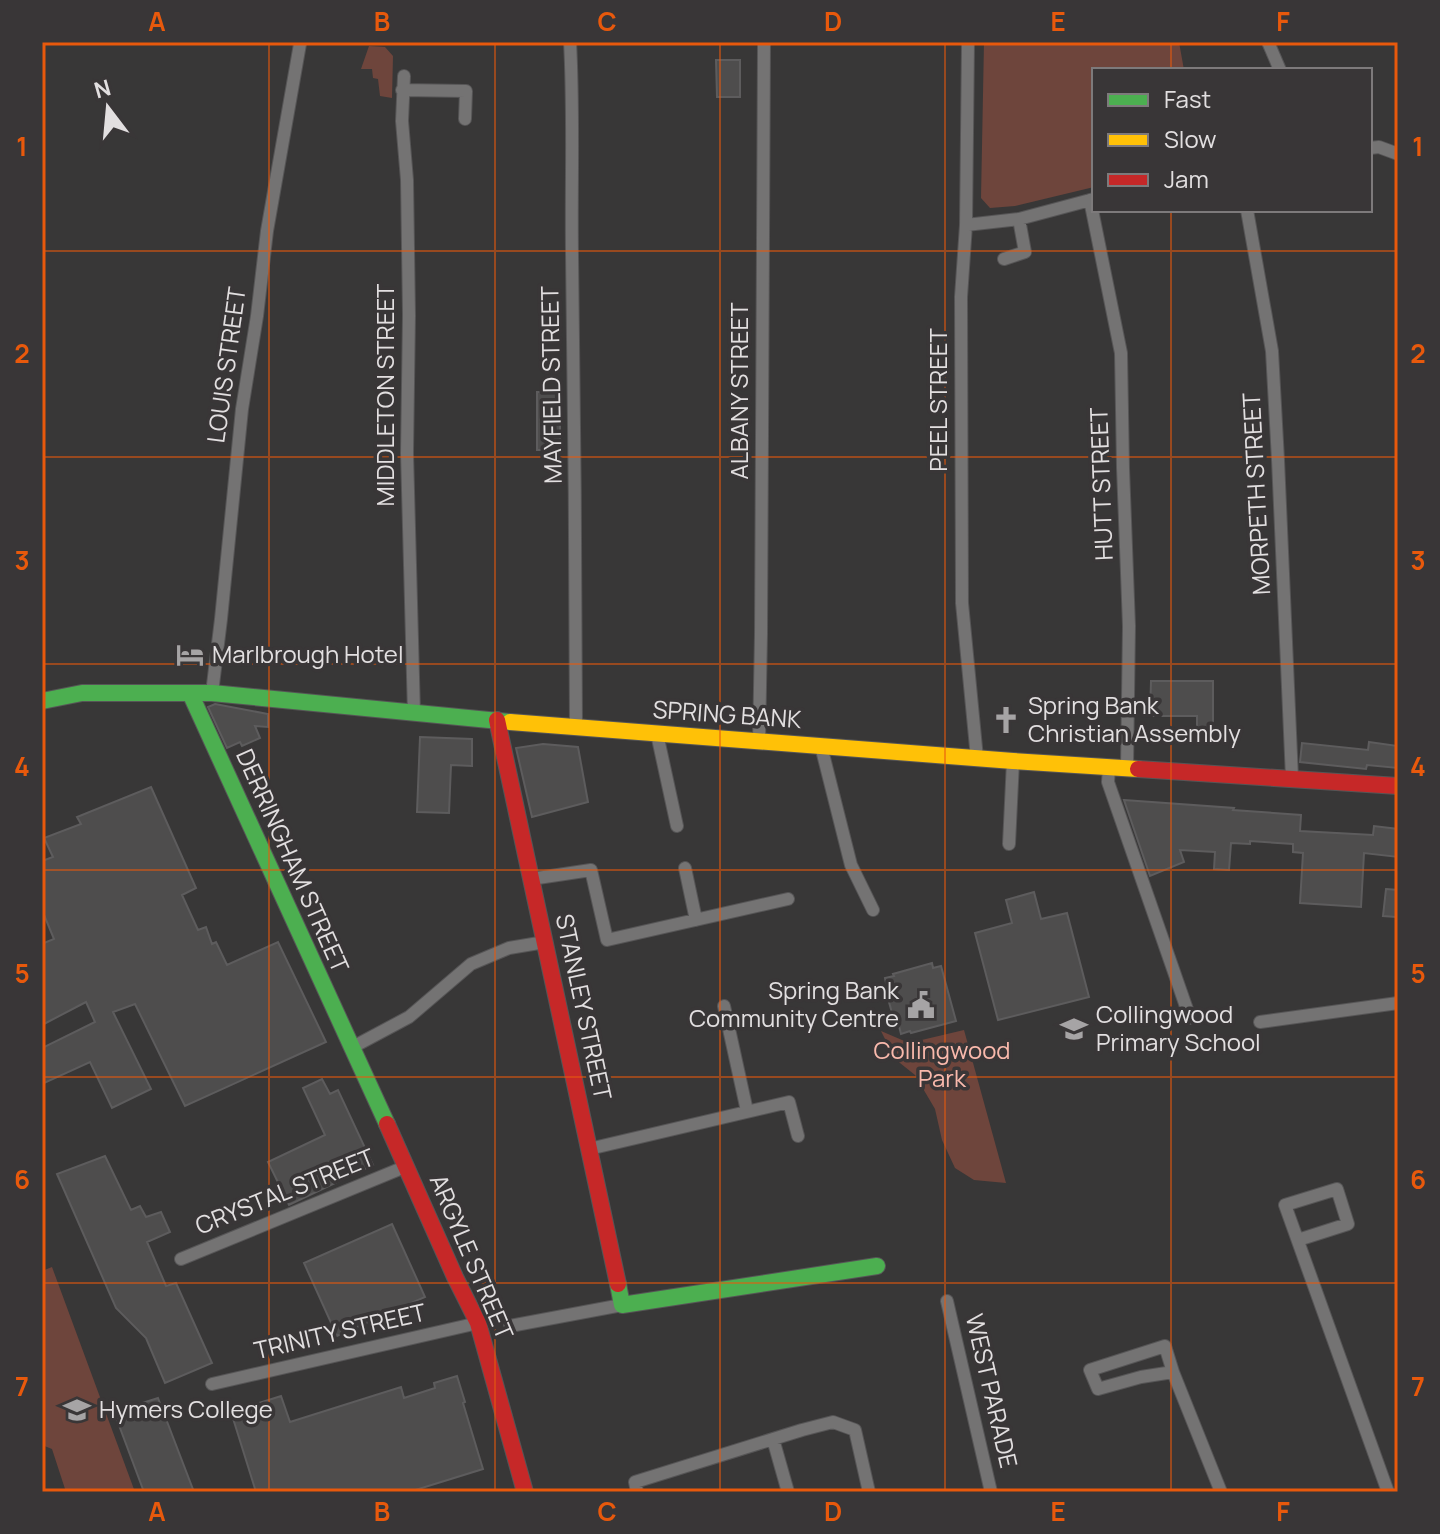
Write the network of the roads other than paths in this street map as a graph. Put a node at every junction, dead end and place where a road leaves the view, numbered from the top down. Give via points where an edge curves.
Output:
1 (570, 42) edge
2 (764, 42) edge
3 (968, 42) edge
4 (1268, 42) edge
5 (299, 43) edge
6 (1279, 68) edge
7 (404, 76) dead end
8 (402, 90) junction
9 (465, 119) dead end
10 (1372, 148) edge
11 (1398, 154) edge
12 (1092, 200) edge
13 (1094, 212) edge
14 (1247, 212) edge
15 (1019, 219) junction
16 (966, 225) junction
17 (1004, 259) dead end
18 (190, 693) junction
19 (212, 693) junction
20 (45, 698) edge
21 (414, 714) junction
22 (497, 720) junction
23 (576, 727) junction
24 (657, 734) junction
25 (759, 741) junction
26 (821, 746) junction
27 (977, 758) junction
28 (1013, 761) junction
29 (1109, 768) junction
30 (1127, 769) junction
31 (1292, 778) junction
32 (1398, 786) edge
33 (677, 826) dead end
34 (1009, 844) dead end
35 (685, 868) dead end
36 (531, 879) junction
37 (788, 899) dead end
38 (873, 910) dead end
39 (696, 920) junction
40 (545, 942) junction
41 (1398, 1003) edge
42 (724, 1006) dead end
43 (1190, 1018) dead end
44 (1260, 1022) dead end
45 (351, 1048) junction
46 (747, 1111) junction
47 (798, 1136) dead end
48 (589, 1149) junction
49 (407, 1166) junction
50 (1298, 1240) junction
51 (181, 1259) dead end
52 (877, 1266) dead end
53 (947, 1301) dead end
54 (622, 1305) junction
55 (478, 1323) junction
56 (510, 1326) dead end
57 (1173, 1372) junction
58 (212, 1384) dead end
59 (773, 1439) junction
60 (525, 1492) edge
61 (637, 1492) edge
62 (788, 1492) edge
63 (869, 1492) edge
64 (991, 1492) edge
65 (1221, 1492) edge
66 (1388, 1492) edge

1 - 23 street, MAYFIELD STREET
2 - 25 street, ALBANY STREET
3 - 16 street, PEEL STREET
4 - 6 street
5 - 19 street, LOUIS STREET via 242,409
7 - 8 street, MIDDLETON STREET
8 - 9 street via 466,91
8 - 21 street, MIDDLETON STREET
10 - 11 street
12 - 15 street
13 - 30 street, HUTT STREET via 1121,353 1129,626
14 - 31 street, MORPETH STREET via 1272,351
15 - 16 street
15 - 17 street via 1025,252
16 - 27 street, PEEL STREET via 961,297 962,603
18 - 19 street, SPRING BANK
18 - 20 street, SPRING BANK
18 - 45 street, DERRINGHAM STREET
19 - 21 street, SPRING BANK
21 - 22 street, SPRING BANK
22 - 23 street, SPRING BANK
22 - 36 street, STANLEY STREET
23 - 24 street, SPRING BANK
24 - 25 street, SPRING BANK
24 - 33 street
25 - 26 street, SPRING BANK
26 - 27 street, SPRING BANK
26 - 38 street via 851,865
27 - 28 street, SPRING BANK
28 - 29 street, SPRING BANK
28 - 34 street
29 - 30 street, SPRING BANK
29 - 43 street via 1108,782
30 - 31 street, SPRING BANK
31 - 32 street, SPRING BANK
35 - 39 street
36 - 39 street via 591,870 607,940
36 - 40 street, STANLEY STREET
37 - 39 street
40 - 45 street via 509,948 471,964 409,1017
40 - 48 street, STANLEY STREET
41 - 44 street
42 - 46 street
45 - 49 street, ARGYLE STREET
46 - 47 street via 789,1102
46 - 48 street
48 - 54 street, STANLEY STREET
49 - 51 street, CRYSTAL STREET
49 - 55 street, ARGYLE STREET
50 - 50 street via 1348,1224 1337,1189 1285,1205
50 - 66 street
52 - 54 street
53 - 64 street, WEST PARADE
54 - 56 street
55 - 58 street, TRINITY STREET
55 - 60 street, ARGYLE STREET
57 - 57 street via 1165,1346 1090,1370 1098,1389
57 - 65 street
59 - 61 street via 635,1482
59 - 62 street
59 - 63 street via 833,1422 855,1430

